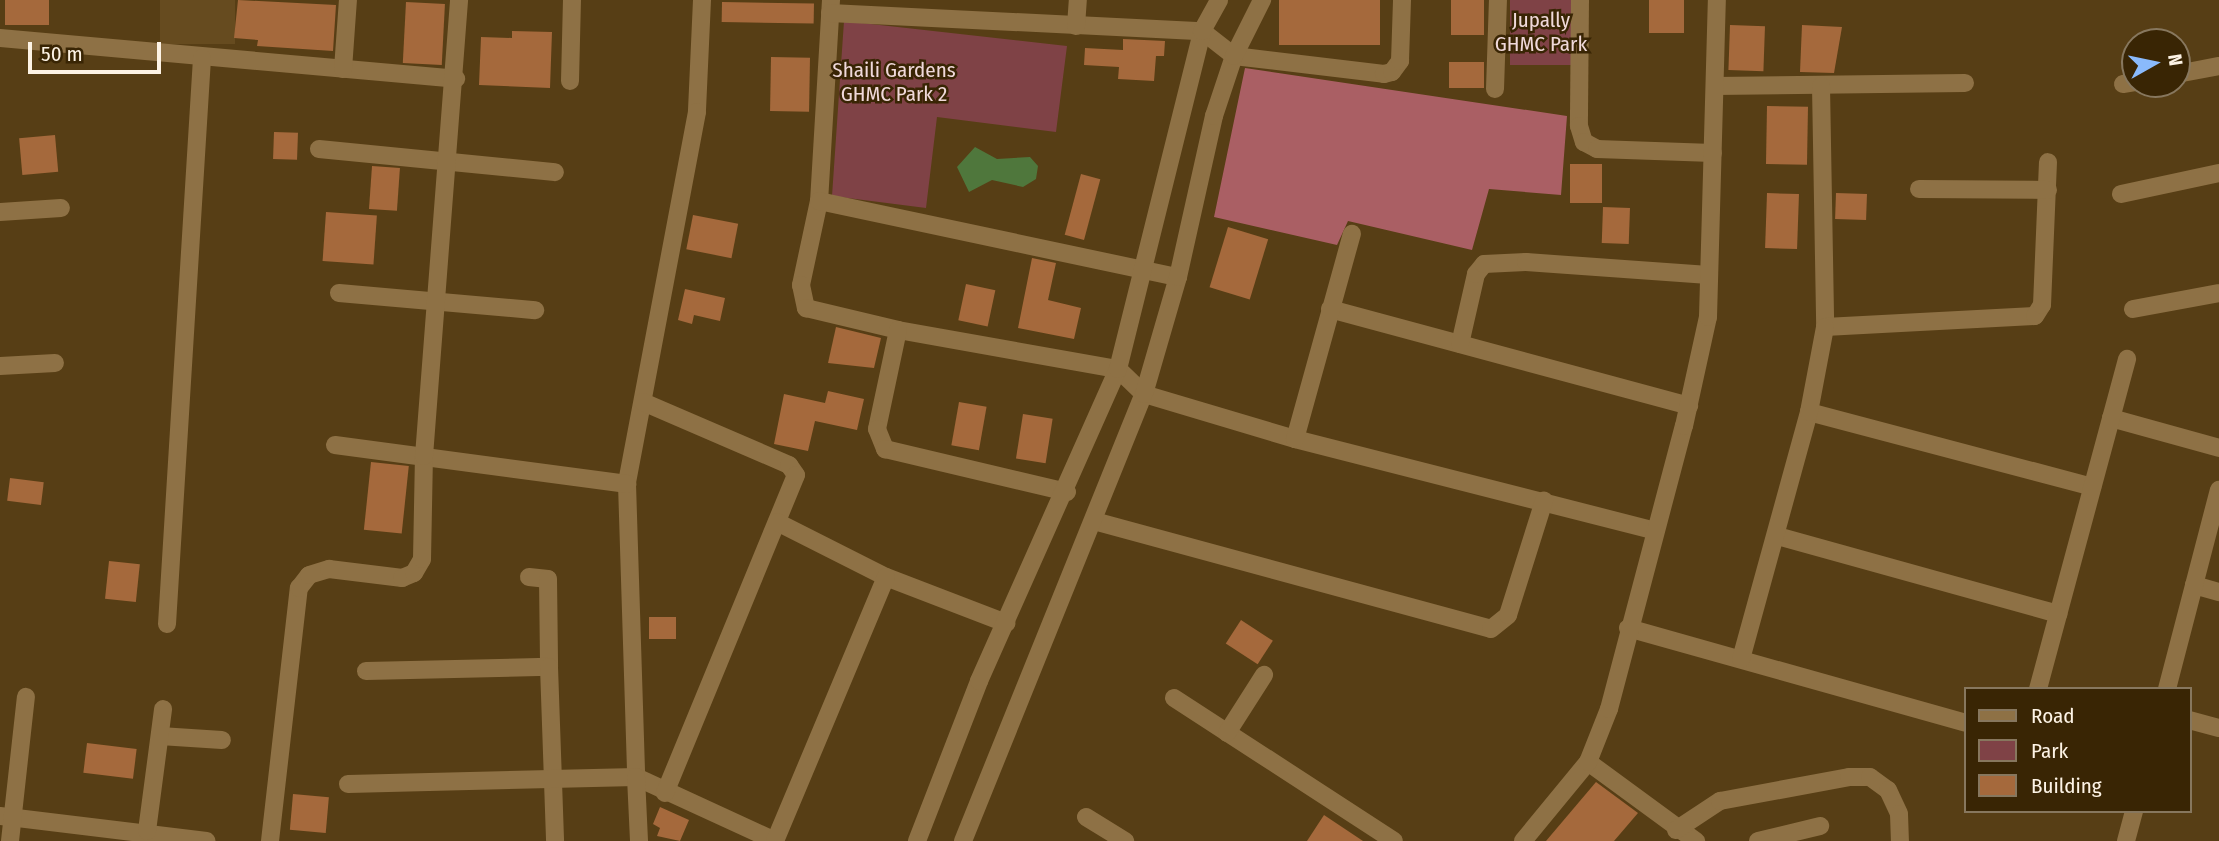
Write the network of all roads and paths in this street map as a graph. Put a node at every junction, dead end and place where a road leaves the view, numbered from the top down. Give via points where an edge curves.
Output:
1 (348, 0) edge
2 (459, 0) edge
3 (572, 0) edge
4 (702, 0) edge
5 (1077, 0) edge
6 (1219, 0) edge
7 (1262, 0) edge
8 (1402, 0) edge
9 (1498, 0) edge
10 (1580, 0) edge
11 (1717, 0) edge
12 (830, 6) edge
13 (1076, 26) junction
14 (1202, 30) junction
15 (0, 38) edge
16 (1234, 57) junction
17 (202, 58) junction
18 (2219, 66) edge
19 (343, 69) junction
20 (2191, 71) edge
21 (456, 79) junction
22 (570, 81) dead end
23 (1965, 83) dead end
24 (1715, 86) junction
25 (1821, 86) junction
26 (1495, 89) dead end
27 (319, 149) dead end
28 (1713, 153) junction
29 (450, 162) junction
30 (2048, 162) dead end
31 (555, 172) dead end
32 (2219, 173) edge
33 (1919, 189) dead end
34 (2048, 190) junction
35 (2121, 194) dead end
36 (819, 201) junction
37 (61, 208) dead end
38 (0, 212) edge
39 (1352, 234) dead end
40 (1145, 268) junction
41 (1709, 275) junction
42 (1178, 277) junction
43 (339, 293) dead end
44 (2219, 293) edge
45 (437, 301) junction
46 (1330, 309) junction
47 (2133, 309) dead end
48 (535, 310) dead end
49 (1825, 327) junction
50 (898, 330) junction
51 (1460, 344) junction
52 (2127, 359) dead end
53 (55, 363) dead end
54 (0, 366) edge
55 (1118, 369) junction
56 (1144, 394) junction
57 (643, 402) junction
58 (1689, 406) junction
59 (1809, 412) junction
60 (2111, 418) junction
61 (1295, 439) junction
62 (335, 446) dead end
63 (2219, 447) edge
64 (424, 456) junction
65 (627, 484) junction
66 (2092, 487) junction
67 (2219, 490) edge
68 (1067, 492) junction
69 (1544, 501) junction
70 (1094, 520) junction
71 (777, 522) junction
72 (1656, 531) junction
73 (1777, 536) junction
74 (529, 577) dead end
75 (886, 577) junction
76 (2194, 584) junction
77 (2219, 592) edge
78 (2058, 614) junction
79 (1006, 623) junction
80 (167, 624) dead end
81 (1628, 628) junction
82 (1741, 659) junction
83 (549, 667) junction
84 (366, 671) dead end
85 (1264, 675) dead end
86 (2039, 687) edge
87 (2168, 687) edge
88 (26, 697) dead end
89 (1174, 698) dead end
90 (163, 709) dead end
91 (2191, 721) edge
92 (1964, 723) edge
93 (2219, 728) edge
94 (1227, 733) junction
95 (160, 736) junction
96 (222, 740) dead end
97 (1588, 762) junction
98 (552, 776) junction
99 (636, 777) junction
100 (348, 784) dead end
101 (665, 793) junction
102 (2133, 813) edge
103 (6, 817) edge
104 (1086, 817) dead end
105 (1820, 826) dead end
106 (1675, 830) junction
107 (148, 831) junction
108 (10, 841) edge
109 (206, 841) edge
110 (270, 841) edge
111 (555, 841) edge
112 (639, 841) edge
113 (775, 841) edge
114 (917, 841) edge
115 (963, 841) edge
116 (1125, 841) edge
117 (1394, 841) edge
118 (1523, 841) edge
119 (1696, 841) edge
120 (1758, 841) edge
121 (1900, 841) edge
122 (2126, 841) edge

1 - 19 street
2 - 21 street
3 - 22 street
4 - 57 street via 697,112
5 - 13 street
6 - 14 street
7 - 16 street
8 - 16 street via 1400,61 1392,72
9 - 26 street
10 - 28 street via 1579,126 1584,142 1597,149
11 - 24 street
12 - 13 street
12 - 36 street
13 - 14 street
14 - 16 street
14 - 40 street
15 - 17 street
16 - 42 street via 1214,116
17 - 19 street
17 - 80 street
18 - 20 street
19 - 21 street
21 - 29 street
23 - 25 street
24 - 25 street
24 - 28 street
25 - 49 street
27 - 29 street
28 - 41 street
29 - 31 street
29 - 45 street
30 - 34 street
32 - 35 street
33 - 34 street
34 - 49 street via 2042,305 2035,316
36 - 40 street
36 - 50 street via 801,285 803,305 818,313
37 - 38 street
39 - 46 street
40 - 42 street
40 - 55 street
41 - 51 street via 1526,262 1484,264 1476,274
41 - 58 street via 1708,317
42 - 56 street
43 - 45 street
44 - 47 street
45 - 48 street
45 - 64 street
46 - 51 street
46 - 61 street
49 - 59 street
50 - 55 street
50 - 68 street via 877,429 885,449
51 - 58 street
52 - 60 street
53 - 54 street
55 - 56 street
55 - 68 street
56 - 61 street
56 - 70 street
57 - 65 street
57 - 71 street via 793,468 795,480
58 - 72 street
59 - 66 street
59 - 73 street
60 - 63 street
60 - 66 street
61 - 69 street
62 - 64 street
64 - 65 street
64 - 110 street via 422,559 414,573 402,578 329,569 309,575 299,588
65 - 99 street
66 - 78 street
67 - 76 street
68 - 79 street
69 - 70 street via 1508,615 1491,629
69 - 72 street
70 - 115 street
71 - 75 street
71 - 101 street
72 - 81 street
73 - 78 street
73 - 82 street
74 - 83 street via 548,579
75 - 79 street
75 - 113 street
76 - 77 street
76 - 87 street
78 - 86 street
79 - 114 street
81 - 82 street
81 - 97 street via 1609,709
82 - 92 street
83 - 84 street
83 - 98 street
85 - 94 street
88 - 103 street
89 - 94 street
90 - 95 street
91 - 93 street
94 - 117 street
95 - 96 street
95 - 107 street
97 - 106 street
97 - 118 street
98 - 99 street
98 - 100 street
98 - 111 street
99 - 101 street
99 - 112 street
101 - 113 street
102 - 122 street
103 - 107 street
103 - 108 street
104 - 116 street
105 - 120 street
106 - 119 street
106 - 121 street via 1720,801 1849,777 1870,778 1888,790 1899,814
107 - 109 street

